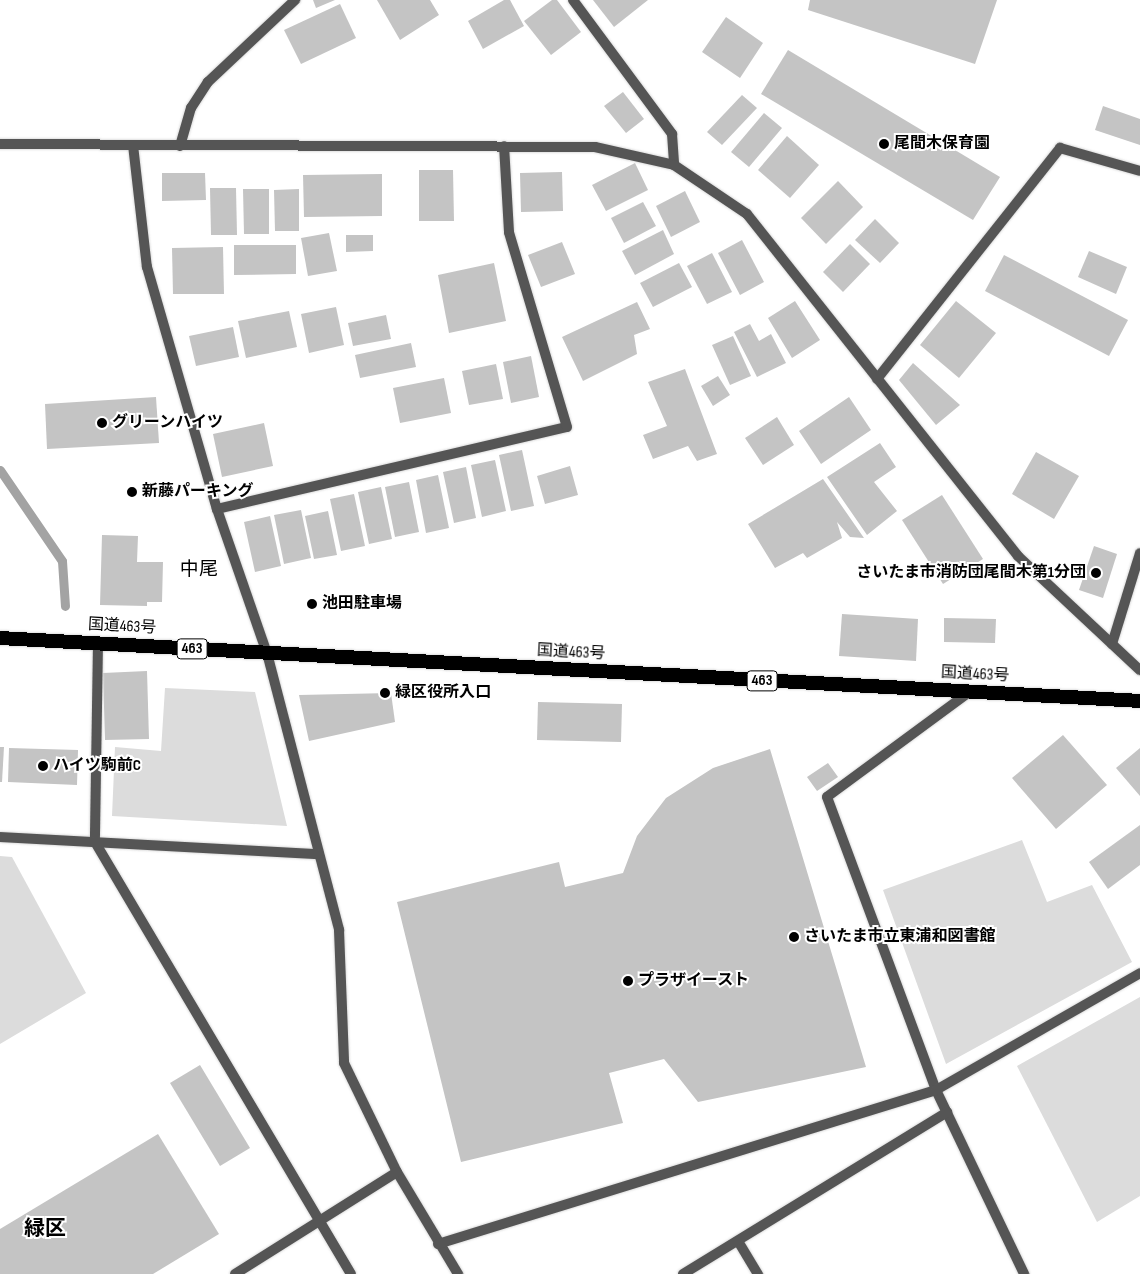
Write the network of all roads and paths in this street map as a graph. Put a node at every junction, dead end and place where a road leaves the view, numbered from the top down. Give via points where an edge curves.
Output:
1 (295, 0) edge
2 (573, 0) edge
3 (0, 144) edge
4 (132, 145) junction
5 (180, 146) junction
6 (504, 146) junction
7 (674, 165) junction
8 (1140, 171) edge
9 (877, 379) junction
10 (217, 509) junction
11 (1140, 553) edge
12 (0, 638) edge
13 (98, 643) junction
14 (1112, 644) junction
15 (267, 653) junction
16 (1140, 670) edge
17 (968, 693) junction
18 (1140, 701) edge
19 (0, 837) edge
20 (95, 842) junction
21 (319, 854) junction
22 (1140, 973) edge
23 (936, 1090) junction
24 (947, 1112) junction
25 (397, 1172) junction
26 (319, 1221) junction
27 (738, 1241) junction
28 (438, 1244) junction
29 (235, 1274) edge
30 (351, 1274) edge
31 (458, 1274) edge
32 (683, 1274) edge
33 (758, 1274) edge
34 (1024, 1274) edge

1 - 5 street via 208,82 192,108
2 - 7 street via 672,134
3 - 4 street
4 - 5 street
4 - 10 street via 147,267
5 - 6 street
6 - 7 street via 594,147
6 - 10 street via 509,232 567,428
7 - 9 street via 747,214
8 - 9 street via 1060,148
9 - 14 street via 1018,556
10 - 15 street
11 - 14 street
12 - 13 highway, 国道463号 / 463
13 - 15 highway, 国道463号 / 463
13 - 20 street
14 - 16 street
15 - 17 highway, 国道463号 / 463
15 - 21 street
17 - 18 highway, 国道463号 / 463
17 - 23 street via 827,797
19 - 20 street
20 - 21 street
20 - 26 street
21 - 25 street via 339,930 344,1063
22 - 23 street
23 - 24 street
23 - 28 street
24 - 27 street
24 - 34 street
25 - 26 street
25 - 28 street
26 - 29 street
26 - 30 street
27 - 32 street
27 - 33 street
28 - 31 street

